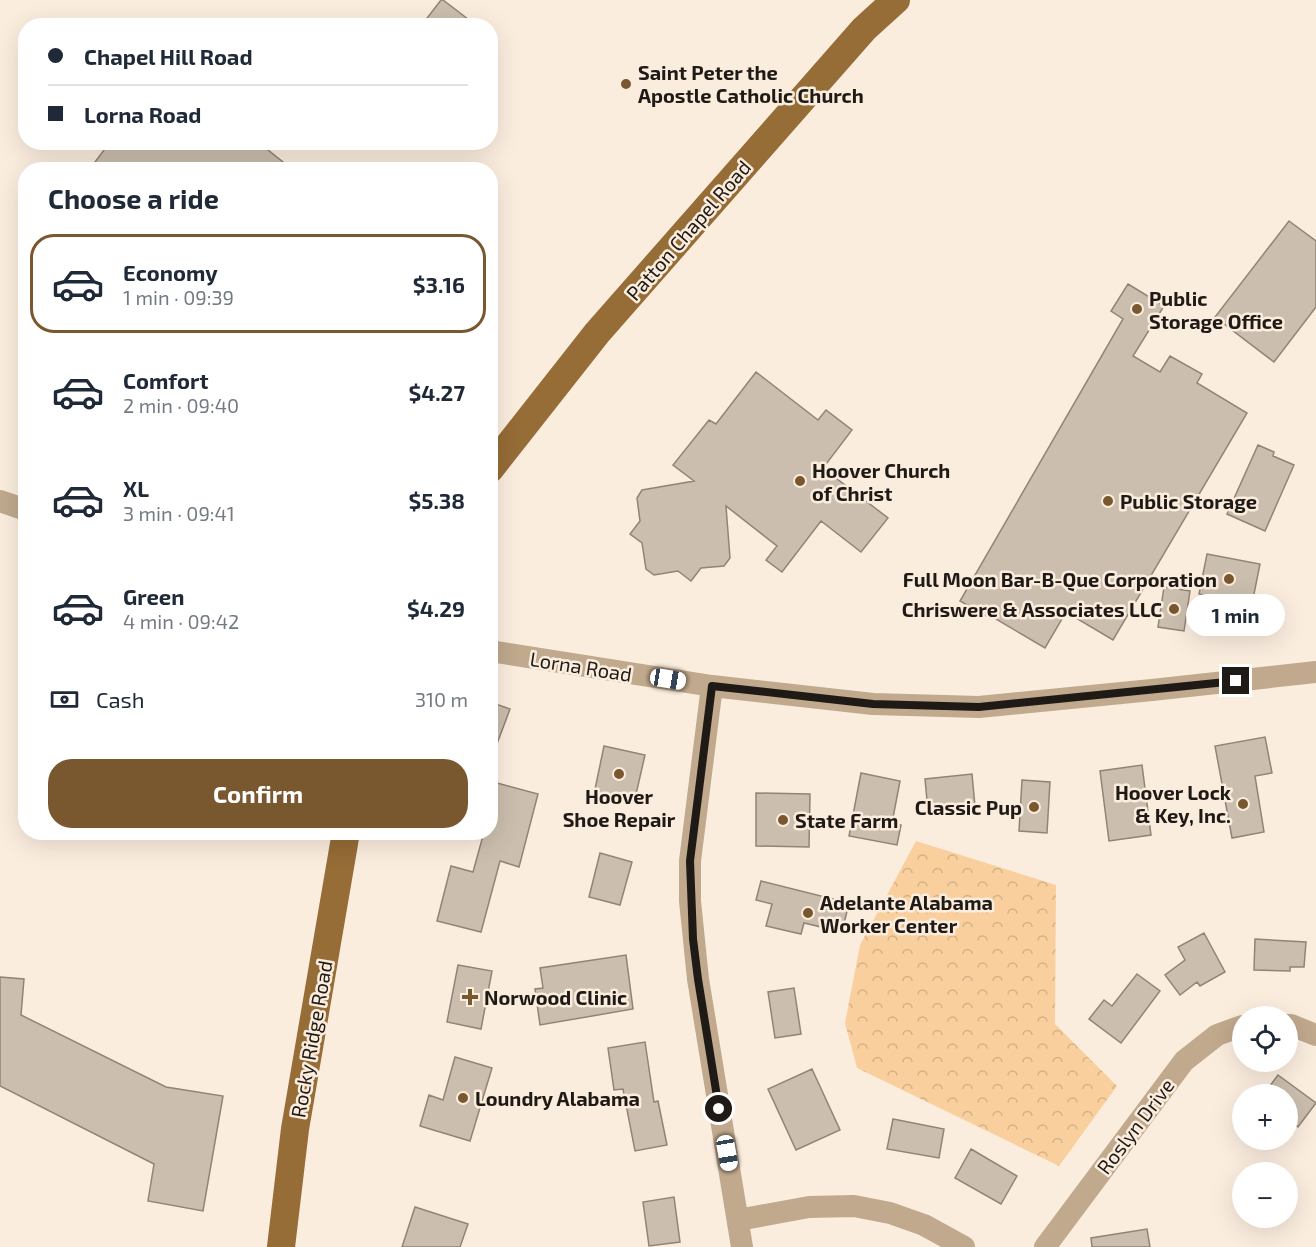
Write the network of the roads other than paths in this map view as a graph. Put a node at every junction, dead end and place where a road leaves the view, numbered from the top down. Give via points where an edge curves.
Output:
1 (896, 0) edge
2 (498, 459) edge
3 (0, 501) edge
4 (18, 507) edge
5 (498, 649) edge
6 (1316, 672) edge
7 (712, 686) junction
8 (345, 840) edge
9 (1298, 1028) edge
10 (1232, 1030) edge
11 (1316, 1035) edge
12 (738, 1220) junction
13 (281, 1247) edge
14 (742, 1247) edge
15 (964, 1247) edge
16 (1046, 1247) edge

1 - 2 main road, Patton Chapel Road via 864,29 604,325
3 - 4 street
5 - 7 street, Lorna Road
6 - 7 street, Lorna Road via 979,707 873,704
7 - 12 street via 690,861 690,901 698,979
8 - 13 main road, Rocky Ridge Road via 295,1129
9 - 11 street
10 - 16 street, Roslyn Drive via 1217,1035 1184,1061
12 - 14 street
12 - 15 street via 809,1207 854,1206 924,1225

